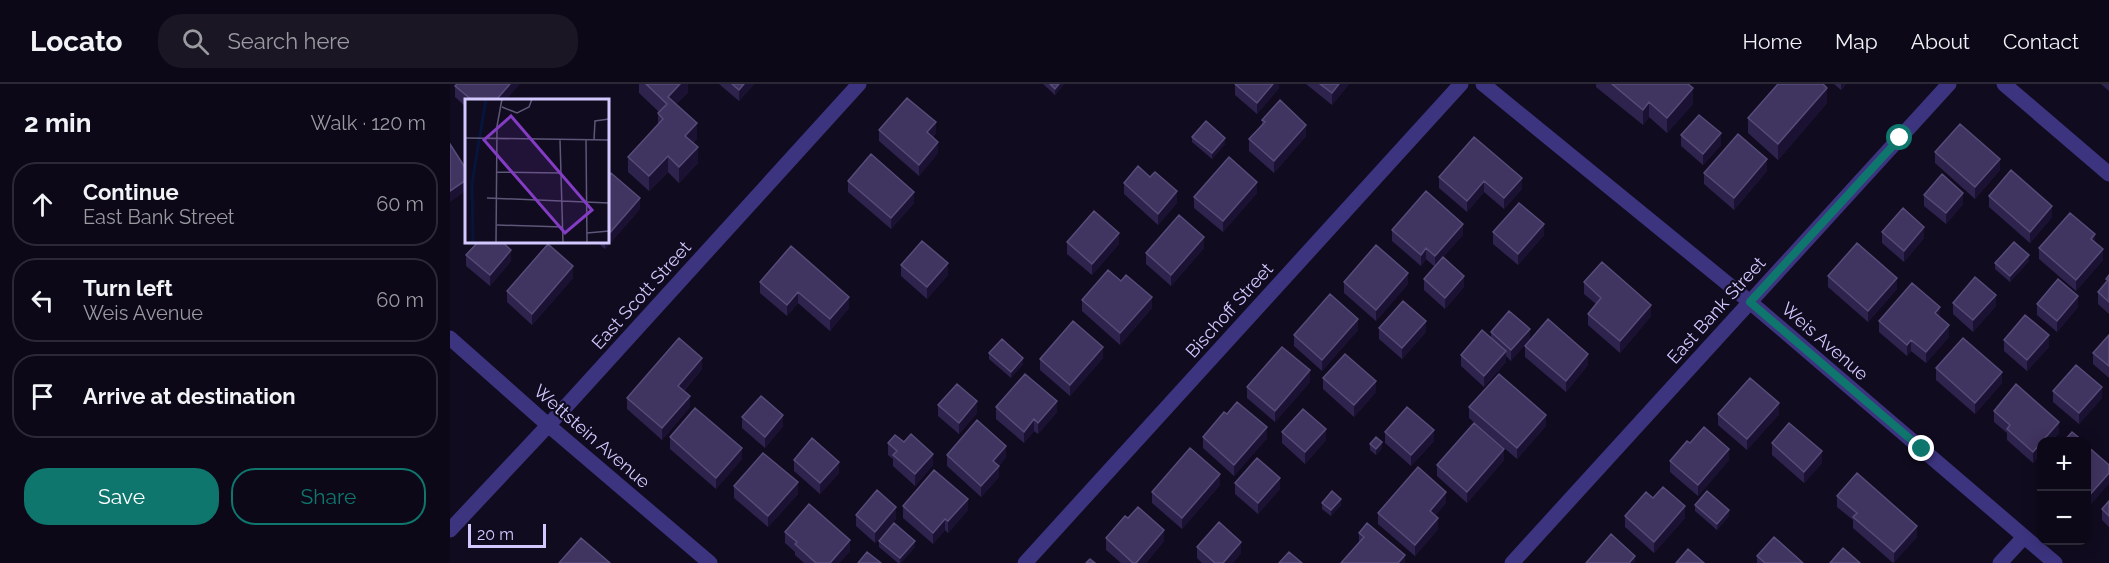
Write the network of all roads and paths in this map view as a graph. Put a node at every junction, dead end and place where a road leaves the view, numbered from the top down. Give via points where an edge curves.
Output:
1 (859, 84) edge
2 (1461, 84) edge
3 (1483, 84) edge
4 (1949, 84) edge
5 (2004, 84) edge
6 (2109, 174) edge
7 (1750, 302) junction
8 (450, 338) edge
9 (548, 425) junction
10 (450, 530) edge
11 (2024, 537) junction
12 (710, 563) edge
13 (1025, 563) edge
14 (1512, 563) edge
15 (2000, 563) edge
16 (2055, 563) edge

1 - 9 street, East Scott Street
2 - 13 street, Bischoff Street
3 - 7 street, Weis Avenue
4 - 7 street, East Bank Street
5 - 6 street
7 - 11 street, Weis Avenue
7 - 14 street, East Bank Street
8 - 9 street, Wettstein Avenue
9 - 10 street, East Scott Street
9 - 12 street, Wettstein Avenue
11 - 15 street
11 - 16 street, Weis Avenue

